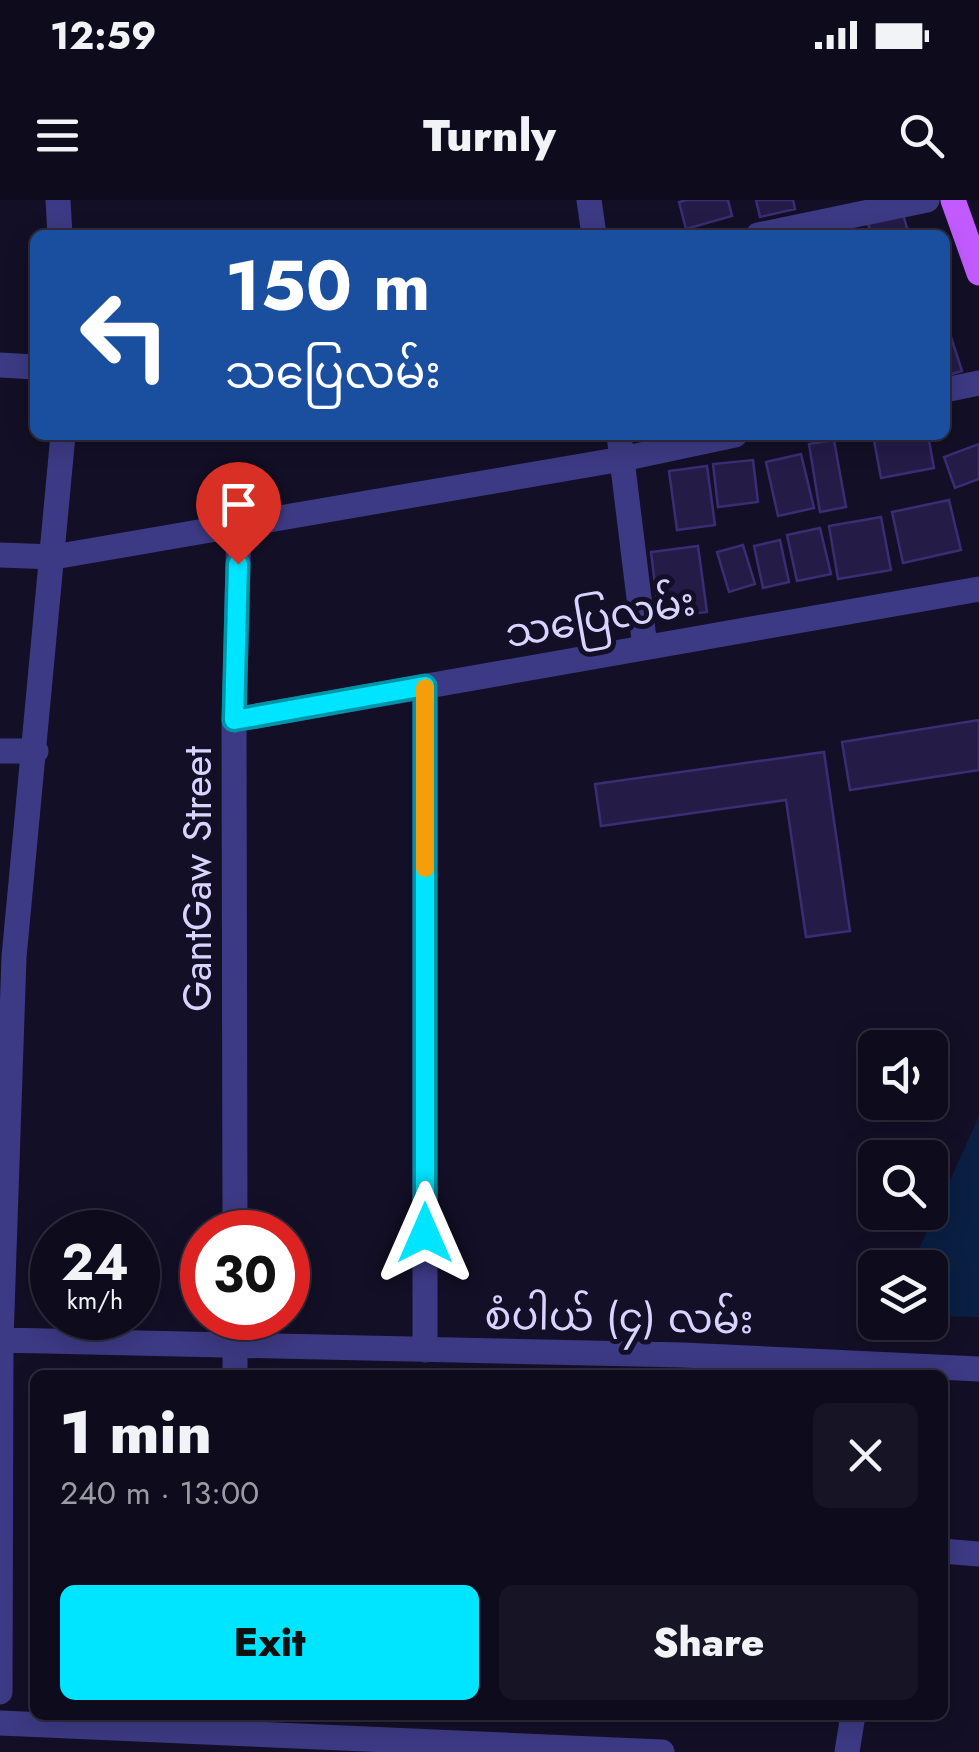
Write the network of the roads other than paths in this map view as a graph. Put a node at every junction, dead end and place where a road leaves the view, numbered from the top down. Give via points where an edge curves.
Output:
1 (58, 200) edge
2 (589, 200) edge
3 (927, 200) edge
4 (953, 200) edge
5 (60, 230) edge
6 (593, 230) edge
7 (782, 230) edge
8 (979, 273) edge
9 (0, 365) edge
10 (30, 367) edge
11 (979, 382) edge
12 (950, 389) edge
13 (63, 440) edge
14 (687, 440) edge
15 (620, 447) edge
16 (238, 525) junction
17 (0, 555) edge
18 (54, 556) junction
19 (979, 589) edge
20 (645, 647) junction
21 (425, 686) junction
22 (234, 720) junction
23 (0, 751) edge
24 (36, 751) junction
25 (7, 957) edge
26 (4, 1157) edge
27 (235, 1210) edge
28 (0, 1340) edge
29 (235, 1340) edge
30 (235, 1345) junction
31 (425, 1350) junction
32 (235, 1370) edge
33 (915, 1370) edge
34 (979, 1370) edge
35 (948, 1371) edge
36 (1, 1524) edge
37 (948, 1551) edge
38 (979, 1554) edge
39 (0, 1692) edge
40 (853, 1720) edge
41 (0, 1724) edge
42 (227, 1734) edge
43 (654, 1751) edge
44 (847, 1752) edge

1 - 5 street
2 - 6 street
3 - 7 street
4 - 8 main road
9 - 10 street
11 - 12 street
13 - 18 street
14 - 15 street
15 - 16 street
15 - 20 street
16 - 18 street
16 - 22 street, GantGaw Street
17 - 18 street
18 - 24 street
19 - 20 street, သပြေလမ်း
20 - 21 street, သပြေလမ်း
21 - 22 street, သပြေလမ်း
21 - 31 street
22 - 27 street, GantGaw Street
23 - 24 street
24 - 25 street
25 - 26 street
26 - 28 street
28 - 30 street, စံပါယ် (၄) လမ်း
28 - 36 street
29 - 30 street
30 - 31 street, စံပါယ် (၄) လမ်း
30 - 32 street
31 - 33 street, စံပါယ် (၄) လမ်း via 816,1360
34 - 35 street
36 - 39 street
37 - 38 street
40 - 44 street
41 - 42 street
42 - 43 street

